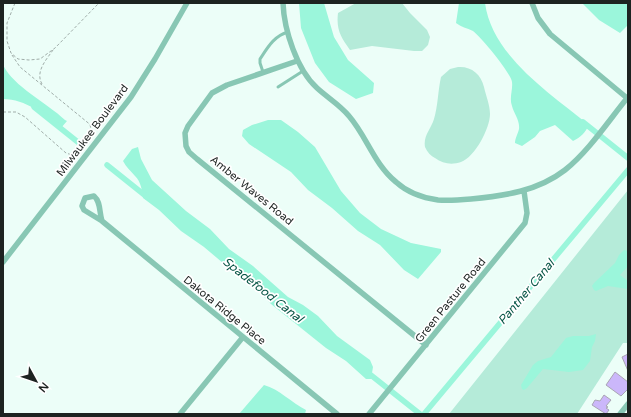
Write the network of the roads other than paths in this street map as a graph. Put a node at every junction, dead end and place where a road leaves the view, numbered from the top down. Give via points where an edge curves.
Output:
1 (187, 3) edge
2 (283, 3) edge
3 (532, 3) edge
4 (288, 32) junction
5 (297, 61) junction
6 (303, 71) junction
7 (263, 72) junction
8 (278, 87) dead end
9 (628, 97) edge
10 (524, 191) junction
11 (102, 221) junction
12 (3, 262) edge
13 (243, 337) junction
14 (426, 345) junction
15 (628, 404) edge
16 (180, 414) edge
17 (337, 414) edge
18 (368, 414) edge
19 (620, 414) edge

1 - 12 street, Milwaukee Boulevard via 131,97
2 - 4 street
3 - 9 street via 538,18 550,34
4 - 5 street
4 - 7 lane via 276,38 260,59
5 - 6 street
5 - 7 street, Amber Waves Road
6 - 8 lane
6 - 10 street via 316,87 350,116 382,169 408,190 428,198 450,200 484,198
7 - 14 street, Amber Waves Road via 226,85 212,93 188,126 185,133 186,146 197,159
9 - 10 street via 572,164 554,178
10 - 14 street, Green Pasture Road via 527,212 525,223
11 - 11 street, Dakota Ridge Place via 97,199 94,196 85,198 82,206 84,210
11 - 13 street, Dakota Ridge Place
13 - 16 street
13 - 17 street, Dakota Ridge Place
14 - 18 street, Green Pasture Road
15 - 19 street

